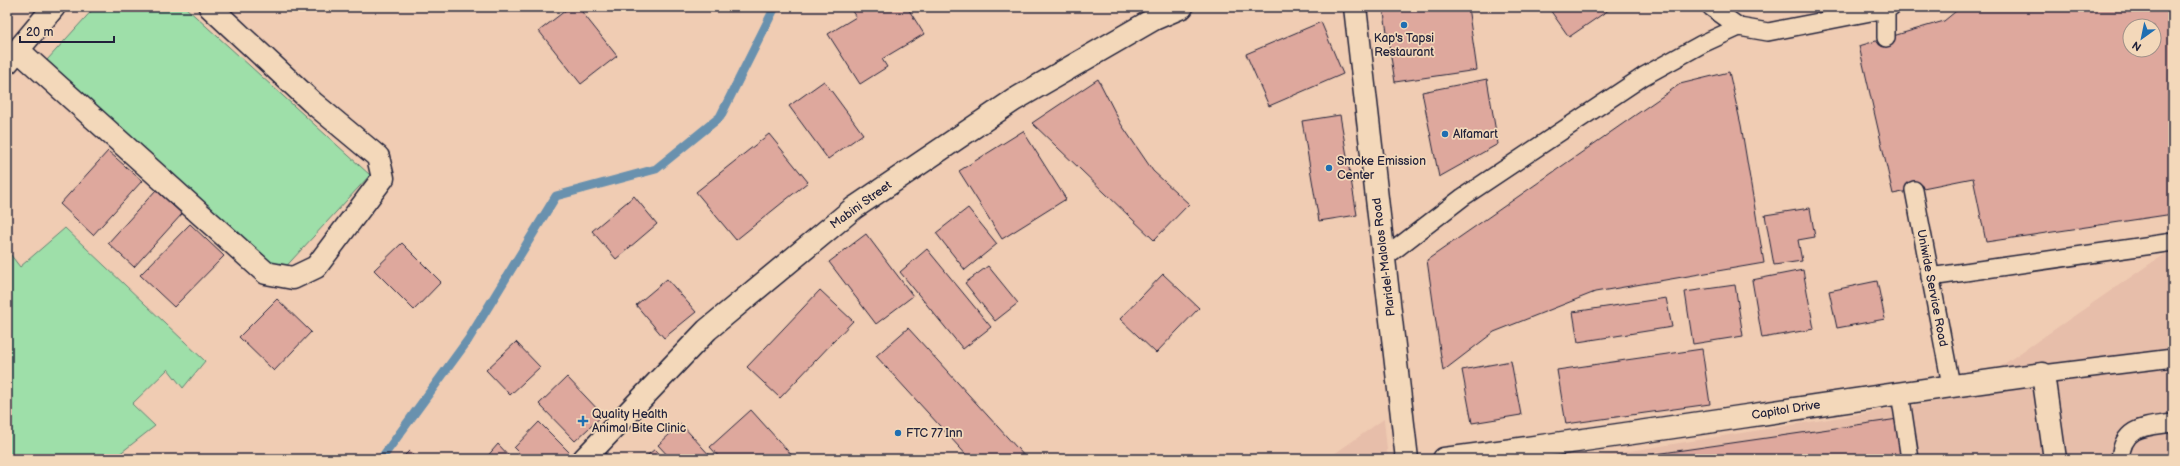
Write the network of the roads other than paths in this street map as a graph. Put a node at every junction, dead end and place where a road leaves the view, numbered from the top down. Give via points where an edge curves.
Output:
1 (54, 7) edge
2 (210, 7) edge
3 (1182, 7) edge
4 (1355, 7) edge
5 (1711, 7) edge
6 (1889, 8) edge
7 (1739, 27) junction
8 (1886, 38) dead end
9 (12, 57) edge
10 (1914, 190) dead end
11 (2173, 242) edge
12 (1384, 258) junction
13 (1930, 277) junction
14 (2173, 358) edge
15 (2043, 374) junction
16 (1951, 385) junction
17 (1900, 393) junction
18 (2173, 424) edge
19 (584, 459) edge
20 (1407, 459) edge
21 (1444, 459) edge
22 (1910, 459) edge
23 (2055, 459) edge
24 (2120, 459) edge

1 - 9 street
2 - 9 street via 312,102 378,157 383,178 316,267 293,278 266,273
3 - 19 street, Mabini Street via 1154,19 1014,100 854,208 707,330
4 - 12 street, Plaridel-Malolos Road
5 - 7 lane
6 - 7 lane via 1768,32
6 - 8 lane
7 - 12 lane via 1644,76 1463,197
10 - 13 lane, Uniwide Service Road
11 - 13 lane
12 - 20 street, Plaridel-Malolos Road
13 - 16 lane, Uniwide Service Road
14 - 15 lane
15 - 16 street, Capitol Drive
15 - 23 street
16 - 17 street, Capitol Drive
17 - 21 street, Capitol Drive
17 - 22 lane
18 - 24 lane via 2138,428 2127,438

